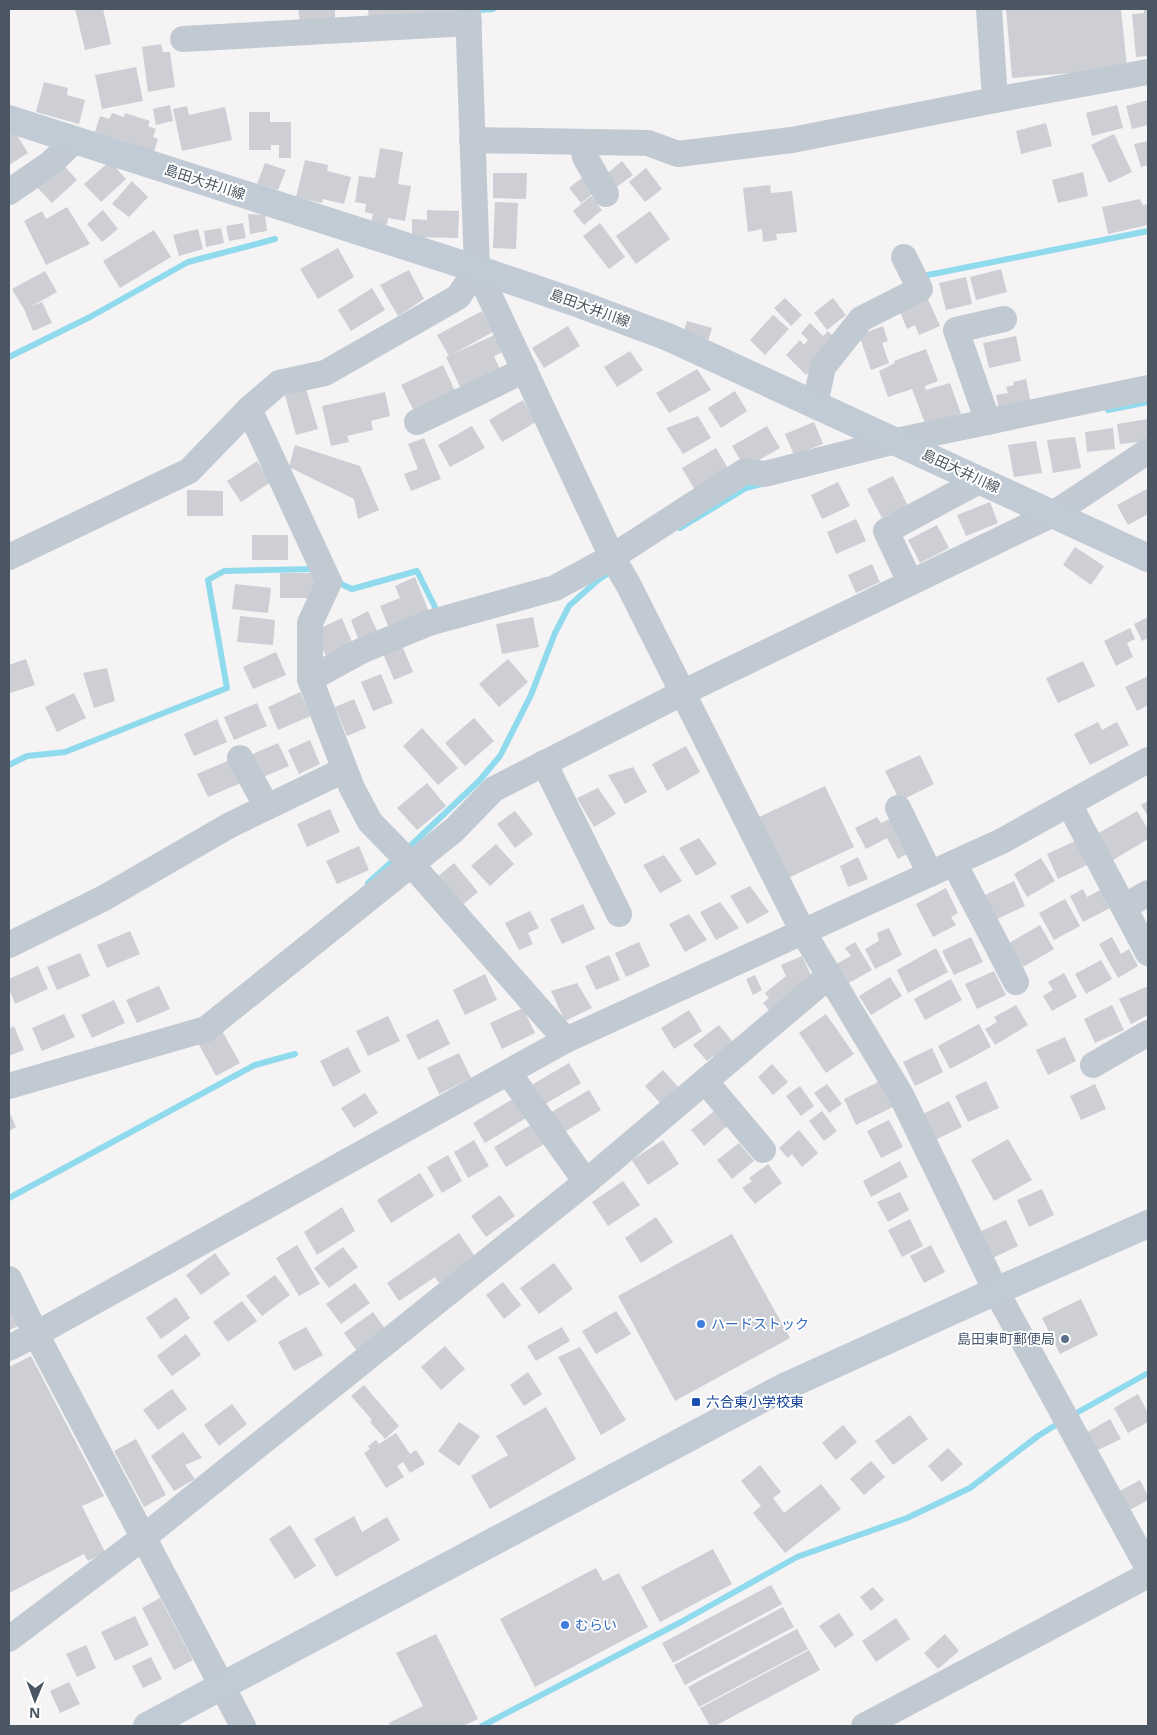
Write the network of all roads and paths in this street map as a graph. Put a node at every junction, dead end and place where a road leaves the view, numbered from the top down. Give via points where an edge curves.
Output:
1 (989, 9) edge
2 (468, 16) edge
3 (183, 39) dead end
4 (1148, 72) edge
5 (994, 100) junction
6 (9, 118) edge
7 (75, 140) junction
8 (472, 140) junction
9 (582, 142) junction
10 (9, 192) edge
11 (606, 194) dead end
12 (904, 258) dead end
13 (477, 269) junction
14 (1004, 319) dead end
15 (525, 370) junction
16 (1148, 388) edge
17 (815, 404) junction
18 (249, 409) junction
19 (417, 422) dead end
20 (988, 422) junction
21 (896, 441) junction
22 (1148, 451) edge
23 (981, 480) junction
24 (1053, 514) junction
25 (9, 557) edge
26 (612, 557) junction
27 (1148, 558) edge
28 (910, 582) junction
29 (310, 679) junction
30 (682, 693) junction
31 (240, 758) dead end
32 (1148, 760) edge
33 (544, 763) junction
34 (344, 770) junction
35 (1069, 804) junction
36 (267, 807) junction
37 (898, 808) dead end
38 (954, 863) junction
39 (412, 865) junction
40 (930, 874) junction
41 (1148, 893) edge
42 (1124, 907) junction
43 (619, 914) dead end
44 (803, 932) junction
45 (9, 945) edge
46 (1148, 953) edge
47 (829, 976) junction
48 (1016, 982) dead end
49 (1148, 1033) edge
50 (566, 1040) junction
51 (1093, 1065) dead end
52 (508, 1072) junction
53 (705, 1081) junction
54 (9, 1086) edge
55 (763, 1150) dead end
56 (586, 1182) junction
57 (1148, 1224) edge
58 (9, 1279) edge
59 (996, 1291) junction
60 (36, 1334) junction
61 (9, 1348) edge
62 (144, 1537) junction
63 (1148, 1568) edge
64 (1148, 1575) edge
65 (9, 1638) edge
66 (222, 1686) junction
67 (148, 1726) edge
68 (243, 1726) edge
69 (864, 1726) edge

1 - 5 street
2 - 3 street
2 - 8 street
4 - 5 street
5 - 9 street via 792,140 678,154 648,142
6 - 7 main road, 島田大井川線
7 - 10 street via 51,163
7 - 13 main road, 島田大井川線
8 - 9 street
8 - 13 street
9 - 11 street via 585,157
12 - 17 street via 920,289 861,319 823,366
13 - 15 street
13 - 17 main road, 島田大井川線 via 668,337
13 - 18 street via 458,297 326,373 279,383
14 - 20 street via 956,330
15 - 19 street
15 - 26 street
16 - 20 street
17 - 21 main road, 島田大井川線
18 - 25 street via 189,471
18 - 29 street via 329,582 310,623
20 - 21 street
21 - 23 main road, 島田大井川線
21 - 26 street via 766,474 745,471
22 - 24 street
23 - 24 main road, 島田大井川線
23 - 28 street via 886,531
24 - 27 main road, 島田大井川線
24 - 28 street
26 - 29 street via 555,588 429,623 361,651
26 - 30 street
28 - 30 street
29 - 34 street
30 - 33 street
30 - 44 street
31 - 36 street
32 - 35 street
33 - 39 street via 494,789 454,830
33 - 43 street
34 - 36 street
34 - 39 street via 370,822
35 - 38 street
35 - 42 street
36 - 45 street via 104,898
37 - 40 street
38 - 40 street
38 - 48 street
39 - 50 street
39 - 54 street via 206,1029
40 - 44 street
41 - 42 street
42 - 46 street
44 - 47 street
44 - 50 street
47 - 53 street
47 - 59 street via 901,1096
49 - 51 street
50 - 52 street
52 - 56 street
52 - 60 street
53 - 55 street
53 - 56 street
56 - 62 street
57 - 59 main road
58 - 60 street
59 - 63 street
59 - 66 main road via 782,1388
60 - 61 street
60 - 62 street
62 - 65 street
62 - 66 street
64 - 69 street
66 - 67 main road
66 - 68 street

